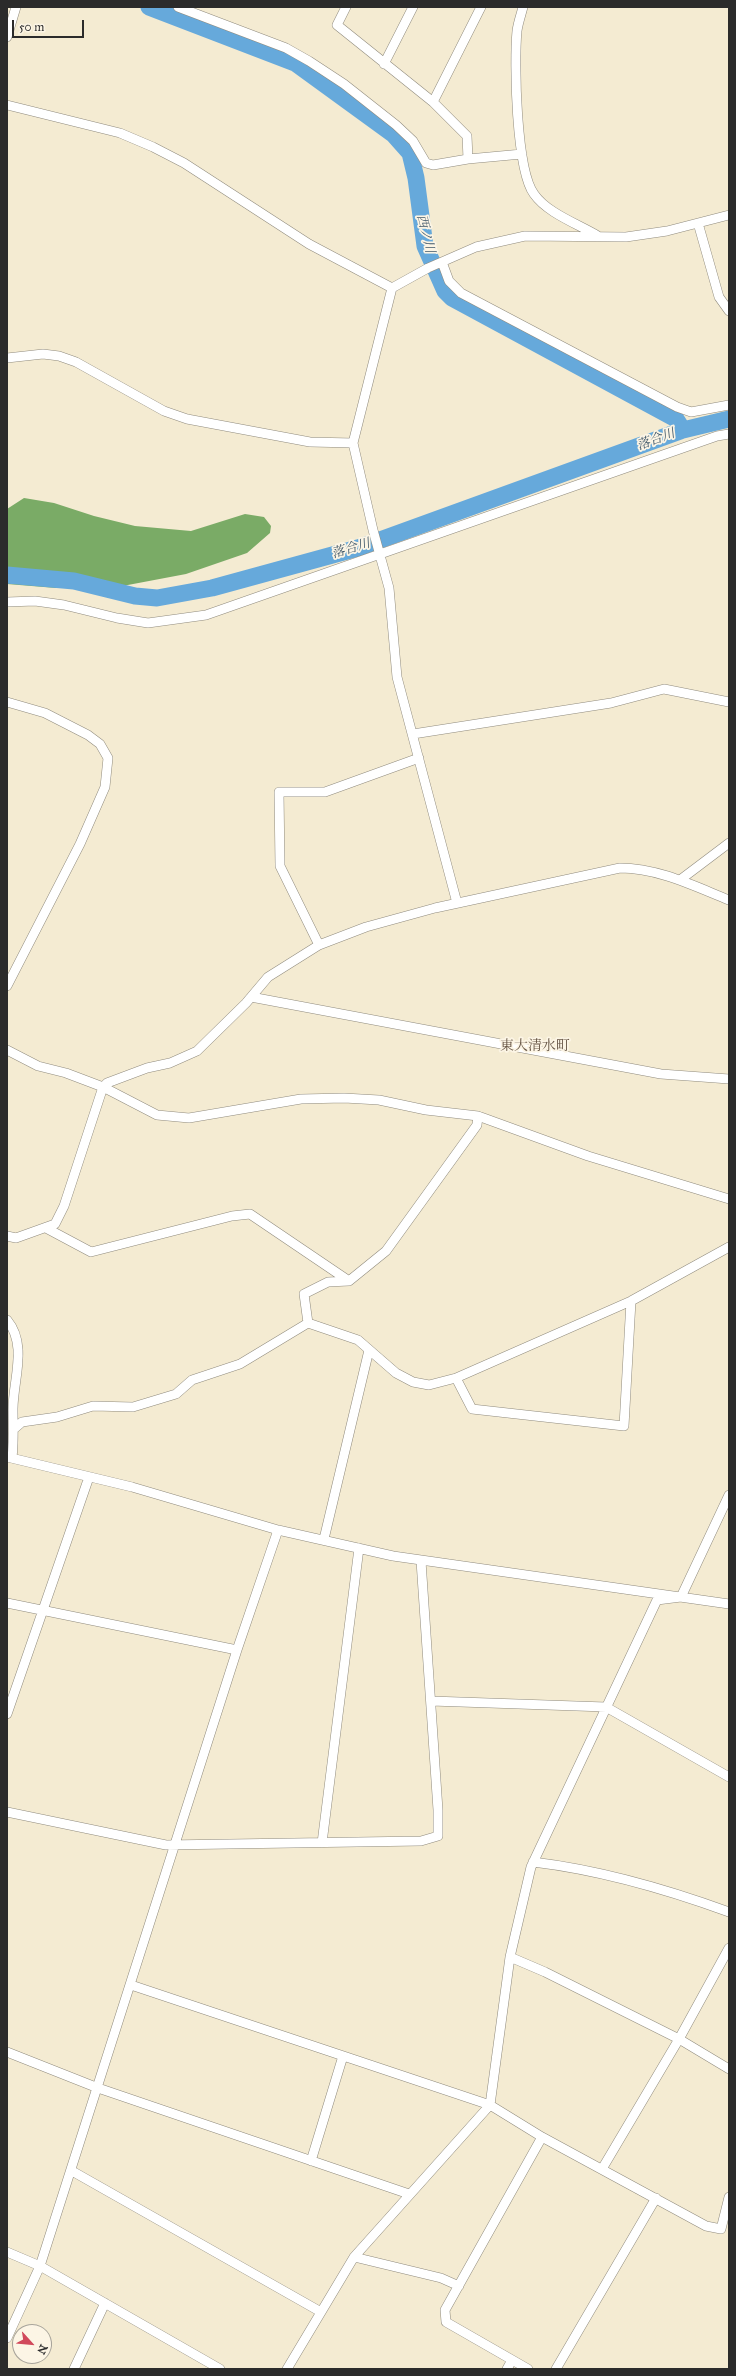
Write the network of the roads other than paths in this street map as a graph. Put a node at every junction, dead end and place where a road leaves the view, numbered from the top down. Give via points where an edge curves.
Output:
1 (16, 7) edge
2 (178, 7) edge
3 (346, 7) edge
4 (413, 7) edge
5 (481, 7) edge
6 (523, 7) edge
7 (7, 37) edge
8 (384, 64) junction
9 (432, 102) junction
10 (7, 105) edge
11 (522, 154) junction
12 (468, 159) junction
13 (729, 215) edge
14 (698, 223) junction
15 (599, 237) junction
16 (435, 265) junction
17 (392, 288) junction
18 (729, 311) edge
19 (7, 358) edge
20 (729, 406) edge
21 (729, 434) edge
22 (353, 443) junction
23 (380, 554) junction
24 (7, 602) edge
25 (7, 702) edge
26 (729, 702) edge
27 (413, 734) junction
28 (419, 758) junction
29 (729, 843) edge
30 (680, 880) junction
31 (729, 900) edge
32 (457, 903) junction
33 (319, 944) junction
34 (7, 986) edge
35 (251, 997) junction
36 (7, 1050) edge
37 (729, 1079) edge
38 (103, 1087) junction
39 (478, 1116) junction
40 (729, 1199) edge
41 (46, 1228) junction
42 (7, 1236) edge
43 (729, 1247) edge
44 (349, 1281) junction
45 (631, 1301) junction
46 (7, 1320) edge
47 (308, 1323) junction
48 (370, 1350) junction
49 (456, 1378) junction
50 (15, 1428) junction
51 (10, 1458) edge
52 (89, 1477) junction
53 (729, 1495) edge
54 (278, 1530) junction
55 (324, 1539) junction
56 (359, 1548) junction
57 (421, 1561) junction
58 (680, 1597) junction
59 (7, 1603) edge
60 (729, 1604) edge
61 (42, 1610) junction
62 (237, 1650) junction
63 (431, 1701) junction
64 (606, 1707) junction
65 (7, 1714) edge
66 (729, 1777) edge
67 (7, 1812) edge
68 (322, 1843) junction
69 (174, 1845) junction
70 (533, 1862) junction
71 (729, 1912) edge
72 (729, 1948) edge
73 (510, 1957) junction
74 (131, 1985) junction
75 (679, 2039) junction
76 (7, 2052) edge
77 (343, 2056) junction
78 (729, 2069) edge
79 (98, 2088) junction
80 (490, 2105) junction
81 (542, 2137) junction
82 (311, 2161) junction
83 (602, 2169) junction
84 (72, 2171) junction
85 (409, 2194) junction
86 (729, 2197) edge
87 (656, 2198) junction
88 (7, 2252) edge
89 (354, 2258) junction
90 (40, 2266) junction
91 (459, 2286) junction
92 (105, 2303) junction
93 (321, 2312) junction
94 (7, 2338) edge
95 (512, 2360) junction
96 (74, 2369) edge
97 (220, 2369) edge
98 (288, 2369) edge
99 (506, 2369) edge
100 (528, 2369) edge
101 (556, 2369) edge

1 - 7 street
2 - 12 street via 286,48 309,61 344,84 396,125 413,140 426,163 433,165
3 - 8 street via 337,25
4 - 8 street
5 - 9 street
6 - 11 street via 517,29 515,62
8 - 9 street
9 - 12 street via 467,136
10 - 17 street via 120,133 153,146 184,163 309,244
11 - 12 street
11 - 15 street via 533,194 549,208
13 - 14 street
14 - 15 street via 626,237
14 - 18 street via 719,297
15 - 16 street via 525,236 476,247
16 - 17 street
16 - 20 street via 461,294 677,407 692,412
17 - 22 street
19 - 22 street via 43,354 76,362 164,411 187,419 310,442
21 - 23 street via 552,492
22 - 23 street
23 - 24 street via 206,615 148,623 64,605 34,601
23 - 27 street via 389,588 397,677
25 - 34 street via 45,713 88,735 100,744 108,758 105,787
26 - 27 street via 664,689 611,703
27 - 28 street
28 - 32 street
28 - 33 street via 326,792 279,792 280,866
29 - 30 street
30 - 31 street
30 - 32 street via 638,868 620,868
32 - 33 street via 366,927
33 - 35 street via 268,977
35 - 37 street via 661,1074
35 - 38 street via 191,1055 147,1068
36 - 38 street via 38,1066
38 - 39 street via 157,1115 170,1118 188,1118 301,1099 344,1098 379,1100 426,1110
38 - 41 street via 64,1206 55,1224
39 - 40 street via 603,1161
39 - 44 street via 477,1126 386,1251
41 - 42 street via 16,1238
41 - 44 street via 91,1252 232,1216 250,1214
43 - 45 street
44 - 47 street via 328,1282 304,1294
45 - 49 street
45 - 49 street via 624,1426 472,1409
46 - 50 street via 18,1340 13,1409
47 - 48 street via 358,1340
47 - 50 street via 240,1364 192,1380 176,1394 133,1407 93,1406 57,1417 22,1422
48 - 49 street via 396,1373 412,1382 429,1385
48 - 55 street
50 - 51 street
51 - 52 street
52 - 54 street
52 - 61 street
53 - 58 street
54 - 55 street
54 - 62 street
55 - 56 street
56 - 57 street
56 - 68 street
57 - 58 street
57 - 63 street
58 - 60 street
58 - 64 street via 657,1600
59 - 61 street
61 - 62 street
61 - 65 street
62 - 69 street
63 - 64 street
63 - 68 street via 438,1836 421,1841
64 - 66 street
64 - 70 street
67 - 69 street
68 - 69 street
69 - 74 street
70 - 71 street via 576,1868 677,1893
70 - 73 street
72 - 75 street
73 - 75 street
73 - 80 street
74 - 77 street
74 - 79 street
75 - 78 street
75 - 83 street
76 - 79 street
77 - 80 street
77 - 82 street
79 - 82 street
79 - 84 street
80 - 81 street
80 - 85 street
81 - 83 street
81 - 91 street
82 - 85 street
83 - 87 street
84 - 90 street
84 - 93 street
85 - 89 street
86 - 87 street via 721,2229 706,2226
87 - 101 street
88 - 90 street
89 - 91 street via 441,2278
89 - 93 street
90 - 92 street
90 - 94 street
91 - 95 street via 445,2310 446,2322
92 - 96 street
92 - 97 street
93 - 98 street
95 - 99 street
95 - 100 street

